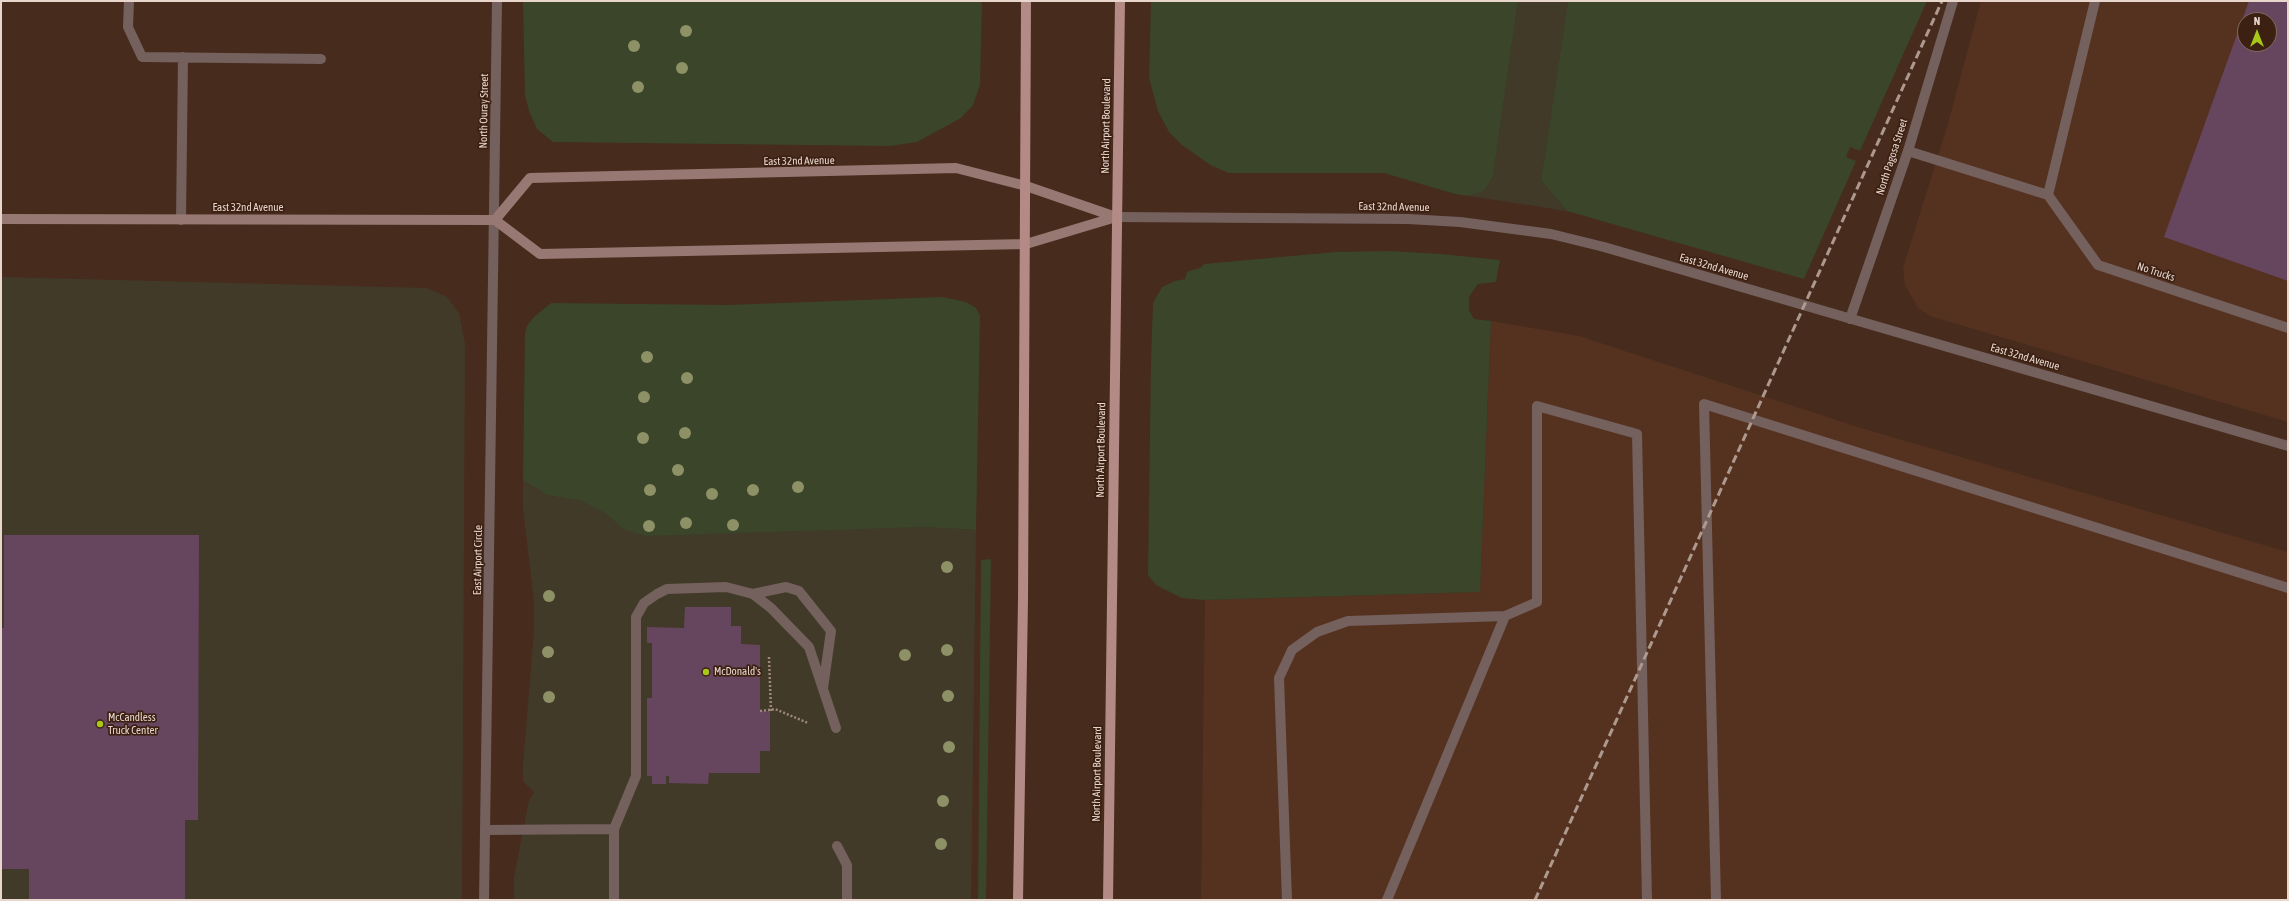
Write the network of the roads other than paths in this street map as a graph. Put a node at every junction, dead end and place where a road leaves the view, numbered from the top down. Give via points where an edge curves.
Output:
1 (129, 1) edge
2 (497, 1) edge
3 (1026, 1) edge
4 (1120, 1) edge
5 (1953, 1) edge
6 (2095, 1) edge
7 (183, 57) junction
8 (321, 59) dead end
9 (1908, 151) junction
10 (1026, 186) junction
11 (2048, 195) junction
12 (1116, 218) junction
13 (1, 219) edge
14 (181, 220) junction
15 (495, 220) junction
16 (1026, 244) junction
17 (1850, 319) junction
18 (2288, 328) edge
19 (2288, 446) edge
20 (2288, 588) edge
21 (753, 594) junction
22 (1505, 616) junction
23 (822, 692) junction
24 (836, 728) dead end
25 (614, 829) junction
26 (485, 830) junction
27 (837, 846) dead end
28 (484, 900) edge
29 (614, 900) edge
30 (847, 900) edge
31 (1018, 900) edge
32 (1108, 900) edge
33 (1287, 900) edge
34 (1387, 900) edge
35 (1647, 900) edge
36 (1716, 900) edge

1 - 7 street via 128,27 142,57
2 - 15 street, North Ouray Street
3 - 10 main road
4 - 12 main road, North Airport Boulevard
5 - 9 street, North Pagosa Street
6 - 11 street
7 - 8 street
7 - 14 street
9 - 11 street
9 - 17 street, North Pagosa Street
10 - 12 street, East 32nd Avenue
10 - 15 street, East 32nd Avenue via 956,168 530,178
10 - 16 main road
11 - 18 street, No Trucks via 2098,265
12 - 16 street, East 32nd Avenue
12 - 17 street, East 32nd Avenue via 1408,219 1502,226 1551,234 1604,247
12 - 32 main road, North Airport Boulevard
13 - 14 street, East 32nd Avenue
14 - 15 street, East 32nd Avenue
15 - 16 street, East 32nd Avenue via 540,254
15 - 26 street, East Airport Circle
16 - 31 main road via 1024,592
17 - 19 street, East 32nd Avenue
20 - 36 street via 1704,404
21 - 23 street via 771,608 809,647
21 - 23 street via 786,587 799,591 831,631
21 - 25 street via 726,587 667,589 650,598 639,611 635,631 636,776
22 - 33 street via 1348,621 1317,632 1292,650 1279,678
22 - 34 street
22 - 35 street via 1537,602 1537,406 1637,434
23 - 24 street
25 - 26 street
25 - 29 street
26 - 28 street, East Airport Circle
27 - 30 street via 848,865

